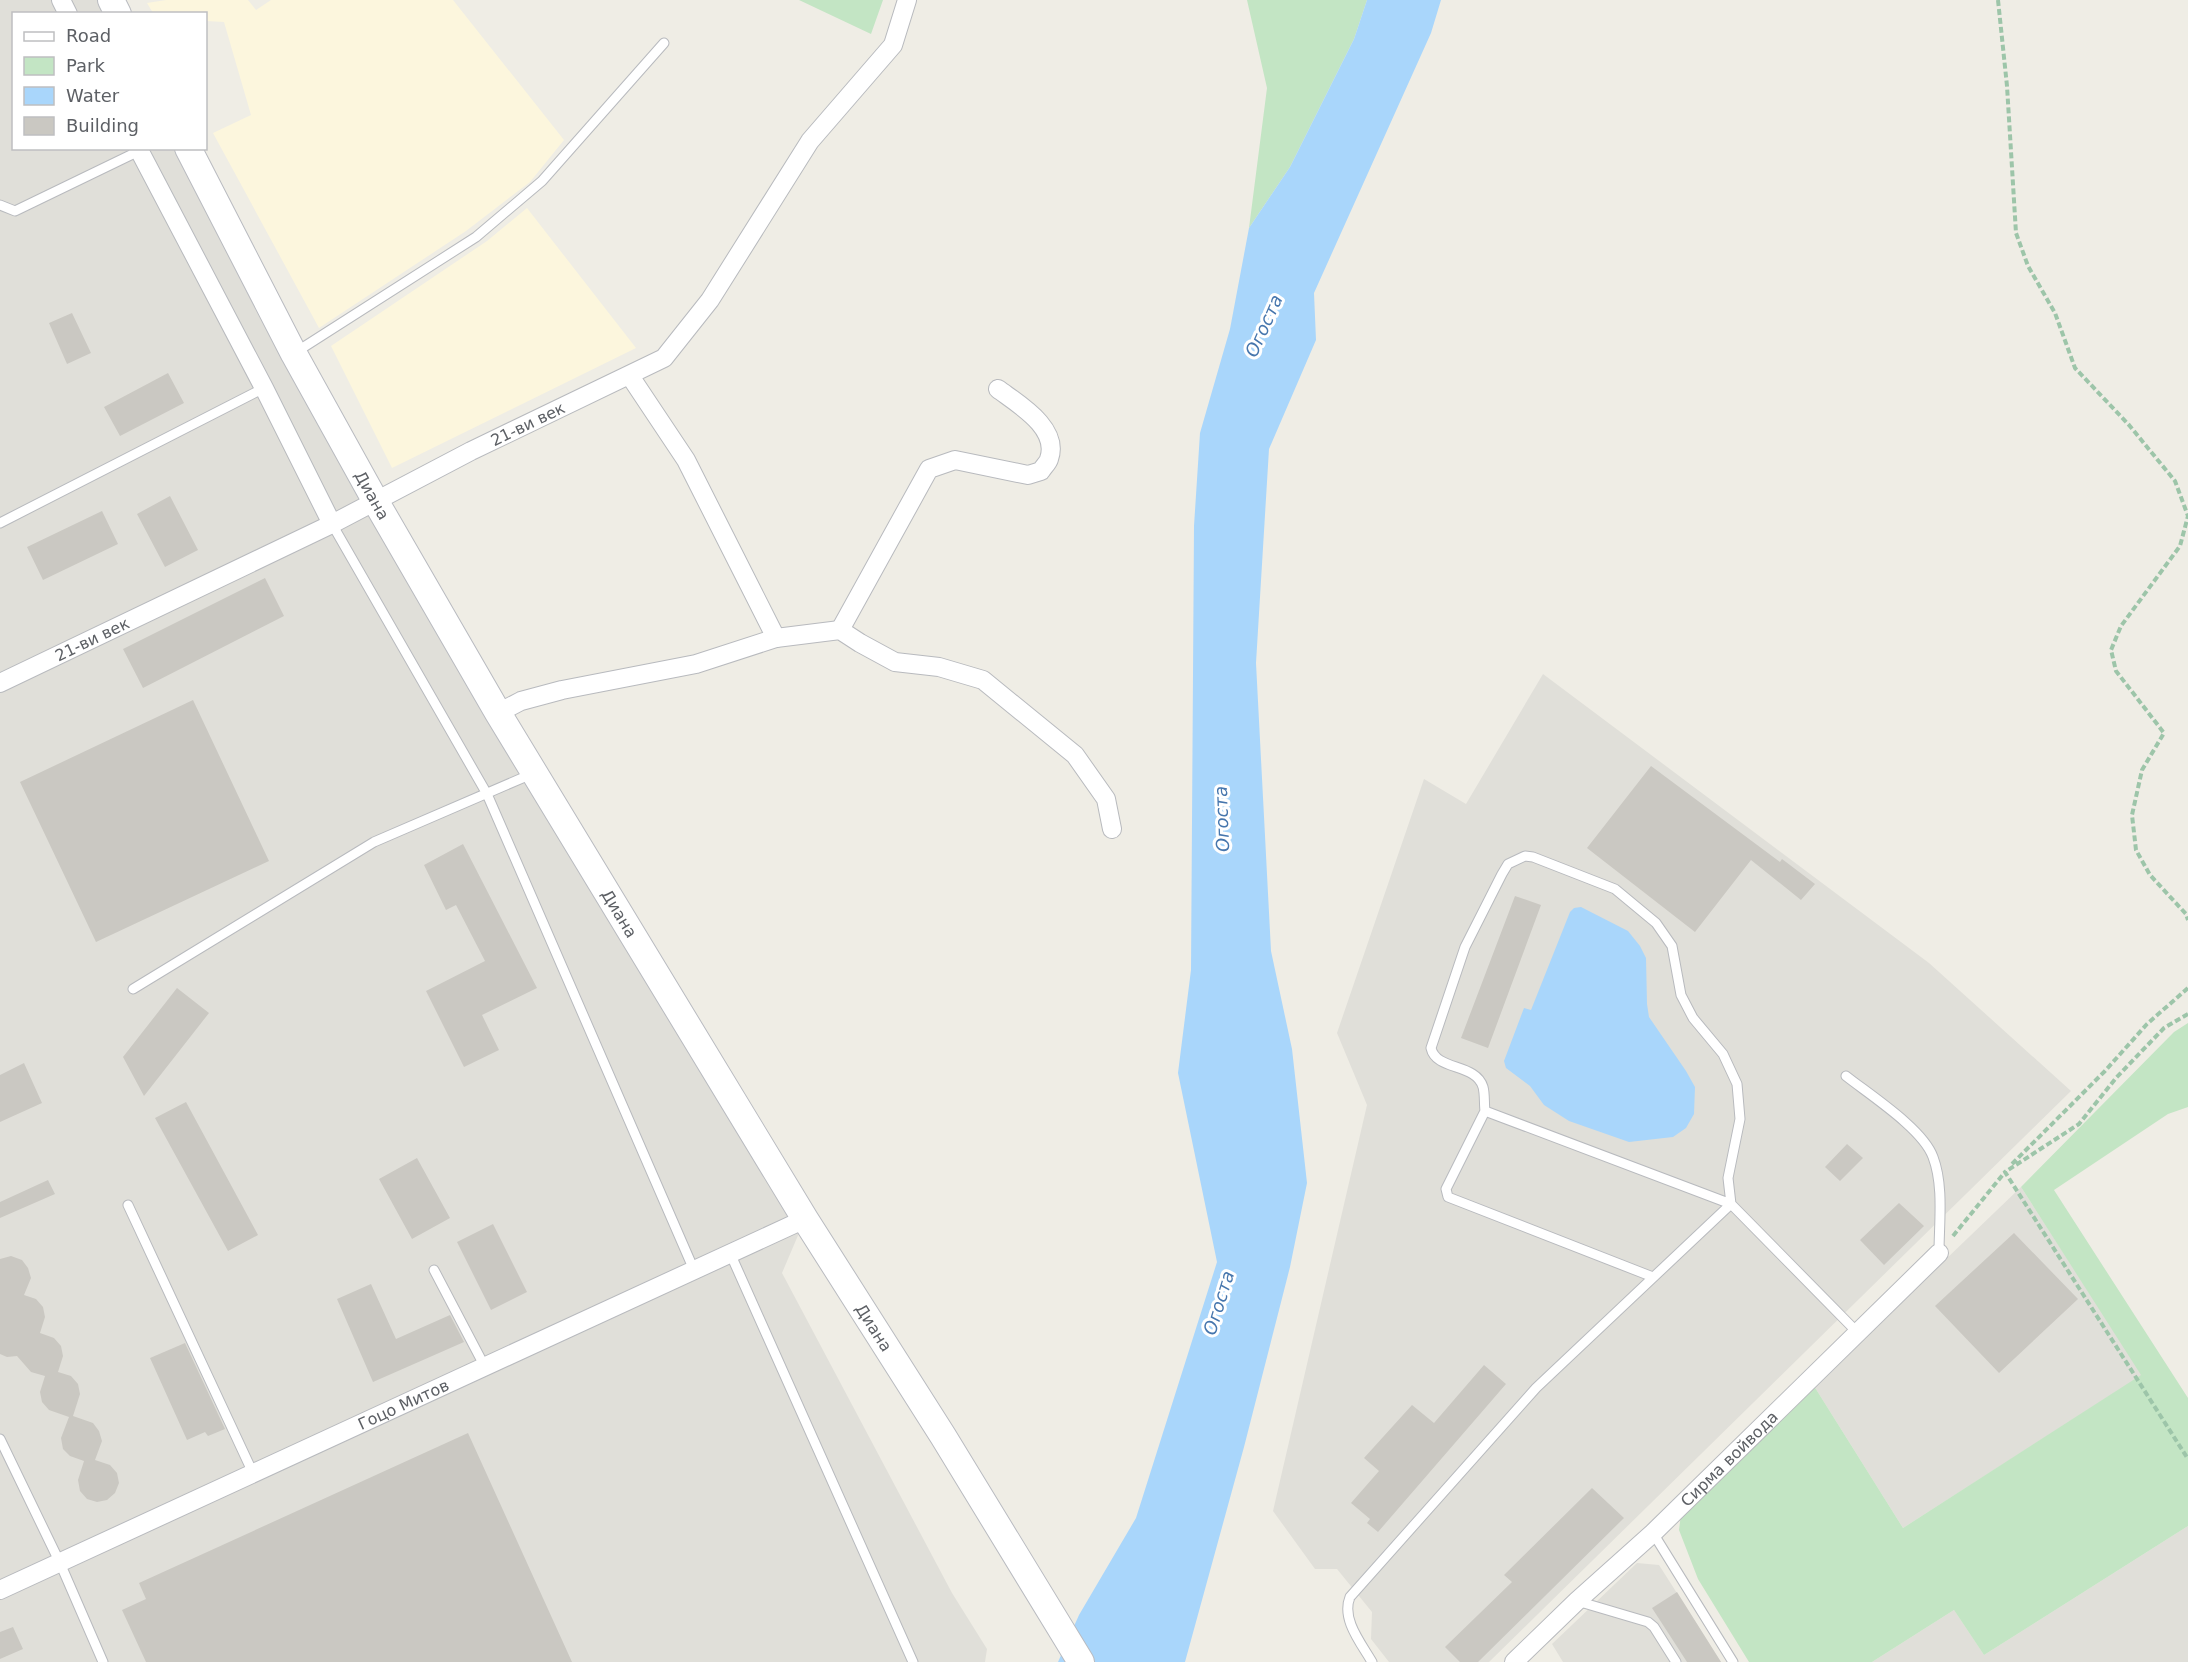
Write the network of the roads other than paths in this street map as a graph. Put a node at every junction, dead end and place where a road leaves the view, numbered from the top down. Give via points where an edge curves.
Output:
1 (907, 0) edge
2 (664, 43) dead end
3 (138, 150) edge
4 (189, 150) edge
5 (0, 205) edge
6 (294, 354) junction
7 (630, 376) junction
8 (264, 388) junction
9 (998, 389) dead end
10 (376, 502) junction
11 (0, 523) edge
12 (332, 525) junction
13 (840, 630) junction
14 (776, 638) junction
15 (0, 684) edge
16 (498, 713) junction
17 (535, 773) junction
18 (487, 794) junction
19 (1112, 829) dead end
20 (133, 989) dead end
21 (1846, 1076) dead end
22 (1485, 1111) junction
23 (1731, 1204) junction
24 (128, 1205) dead end
25 (805, 1219) junction
26 (730, 1253) junction
27 (1939, 1253) joint
28 (434, 1270) dead end
29 (694, 1270) junction
30 (1653, 1277) junction
31 (1857, 1332) junction
32 (485, 1367) junction
33 (0, 1439) edge
34 (253, 1473) junction
35 (1653, 1533) junction
36 (60, 1563) junction
37 (0, 1590) edge
38 (1577, 1601) junction
39 (103, 1662) edge
40 (912, 1662) edge
41 (1081, 1662) edge
42 (1372, 1662) edge
43 (1514, 1662) edge
44 (1676, 1662) edge
45 (1733, 1662) edge

1 - 7 street, 21-ви век via 893,45 810,141 710,300 664,358
2 - 6 lane via 542,181 476,237
3 - 5 lane via 15,211
3 - 8 street
4 - 6 main road, Диана
6 - 10 main road, Диана
7 - 10 street, 21-ви век via 471,451
7 - 14 street via 686,459
8 - 11 lane
8 - 12 street
9 - 13 street via 1044,429 1050,442 1049,459 1041,471 1028,475 955,460 929,469
10 - 12 street, 21-ви век
10 - 16 main road, Диана
12 - 15 street, 21-ви век
12 - 18 lane
13 - 14 street
13 - 19 street via 896,662 939,667 983,681 1076,755 1106,799
14 - 16 street via 696,664 521,701
16 - 17 main road, Диана
17 - 18 lane
17 - 25 main road, Диана
18 - 20 lane via 374,842
18 - 29 lane
21 - 27 lane via 1922,1137 1933,1156 1938,1179
22 - 23 lane
22 - 23 lane via 1483,1086 1475,1075 1439,1059 1431,1048 1466,947 1502,874 1516,859 1533,857 1615,889 1656,923 1672,946 1681,995 1723,1054 1737,1084 1740,1119 1728,1178
22 - 30 lane via 1446,1189 1448,1197
23 - 30 lane
23 - 31 lane
24 - 34 lane
25 - 26 street, Гоцо Митов
25 - 41 main road, Диана
26 - 29 street, Гоцо Митов
26 - 40 lane
27 - 31 street, Сирма войвода
28 - 32 lane
29 - 32 street, Гоцо Митов
30 - 42 lane via 1536,1388 1350,1597 1347,1617
31 - 35 street, Сирма войвода
32 - 34 street, Гоцо Митов
33 - 36 lane
34 - 36 street, Гоцо Митов
35 - 38 street, Сирма войвода
35 - 45 lane
36 - 37 street, Гоцо Митов
36 - 39 lane
38 - 43 street, Сирма войвода
38 - 44 lane via 1648,1622

